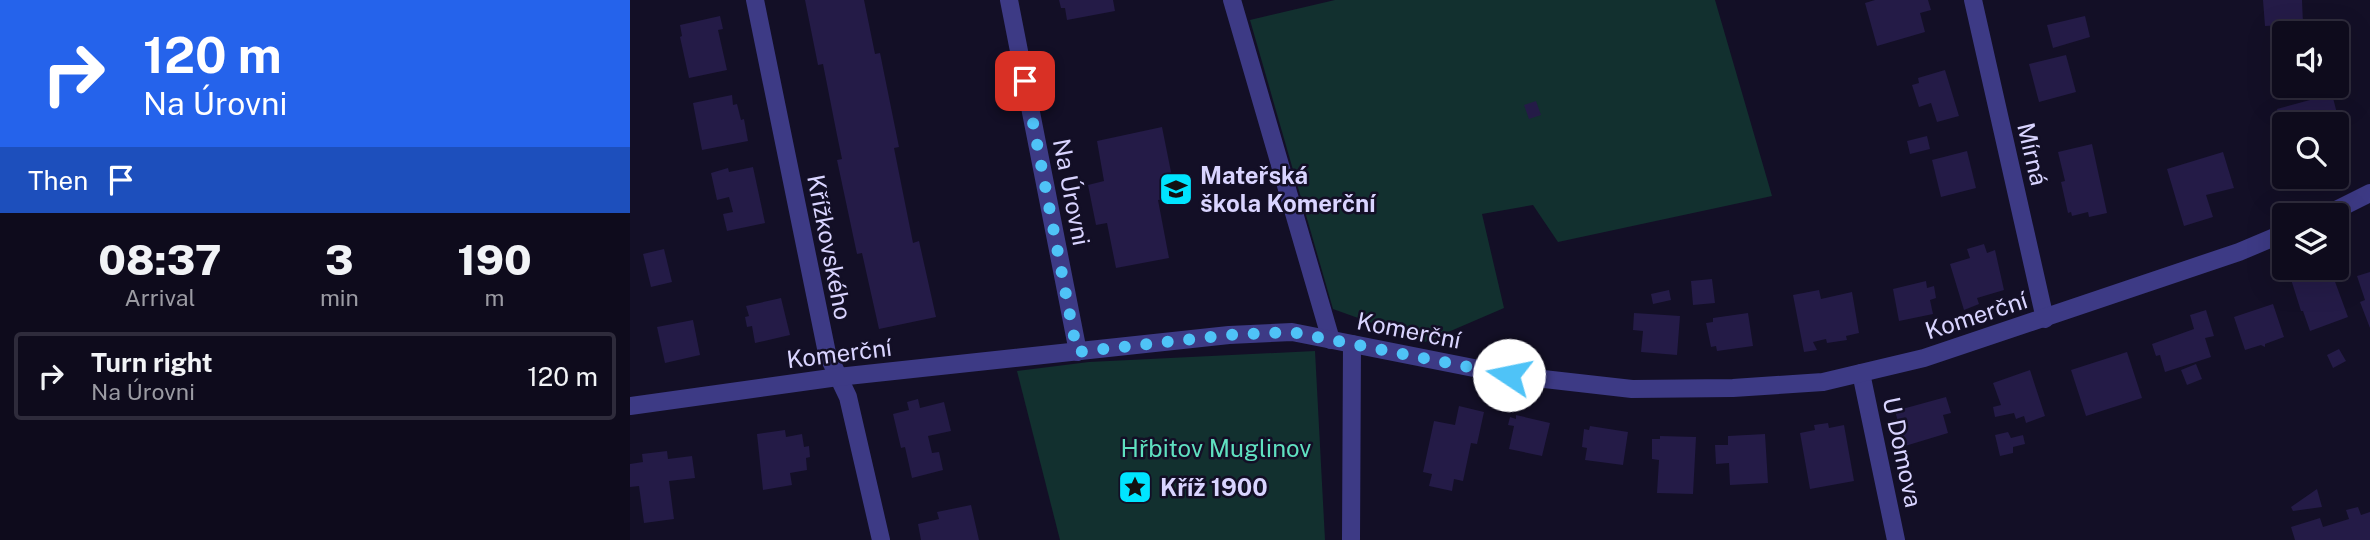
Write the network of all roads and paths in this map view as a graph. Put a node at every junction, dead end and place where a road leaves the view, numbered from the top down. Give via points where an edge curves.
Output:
1 (755, 0) edge
2 (1009, 0) edge
3 (1232, 0) edge
4 (1973, 0) edge
5 (2370, 193) edge
6 (2349, 204) edge
7 (2272, 238) edge
8 (2045, 319) junction
9 (1331, 340) junction
10 (1352, 344) junction
11 (1077, 352) junction
12 (1861, 373) junction
13 (838, 377) junction
14 (630, 406) edge
15 (881, 540) edge
16 (1350, 540) edge
17 (1896, 540) edge

1 - 13 street, Křížkovského via 827,353
2 - 11 street, Na Úrovni
3 - 9 street
4 - 8 street, Mírná
5 - 6 street
7 - 8 street, Komerční
8 - 12 street, Komerční
9 - 10 street, Komerční
9 - 11 street, Komerční via 1292,332
10 - 12 street, Komerční via 1509,375 1632,389 1823,382
10 - 16 street
11 - 13 street, Komerční
12 - 17 street, U Domova
13 - 14 street, Komerční
13 - 15 street, Křížkovského via 848,397

